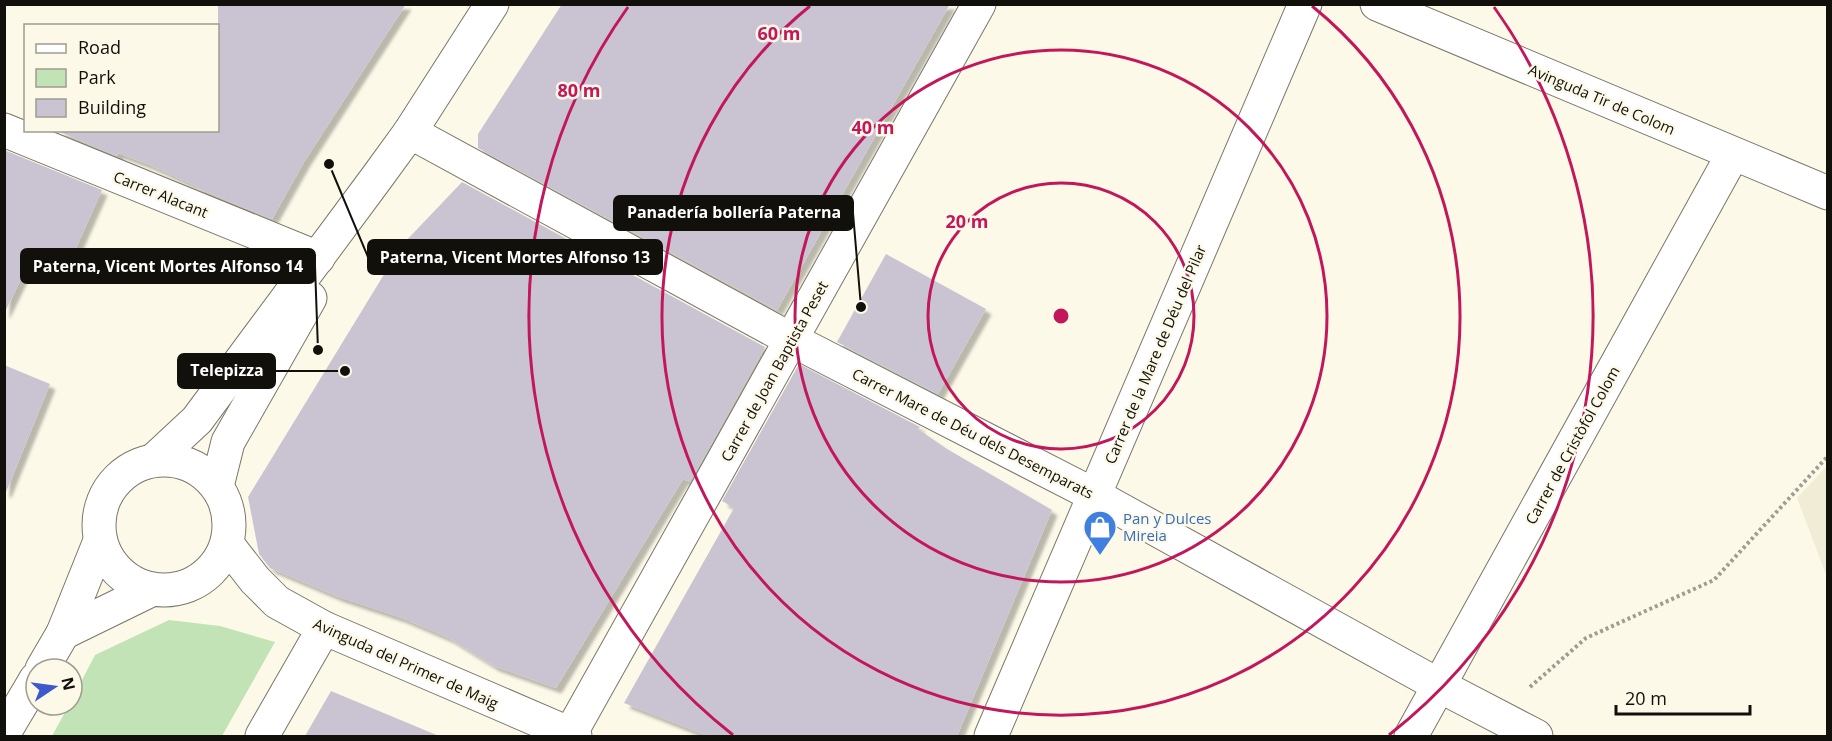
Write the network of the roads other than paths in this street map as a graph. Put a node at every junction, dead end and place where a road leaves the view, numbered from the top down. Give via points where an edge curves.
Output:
1 (492, 4) edge
2 (979, 4) edge
3 (1305, 4) edge
4 (1377, 4) edge
5 (4, 130) edge
6 (410, 132) junction
7 (1732, 154) junction
8 (378, 176) junction
9 (1827, 193) edge
10 (318, 258) junction
11 (792, 340) junction
12 (154, 460) junction
13 (218, 486) junction
14 (1094, 495) junction
15 (100, 541) junction
16 (227, 544) junction
17 (151, 590) junction
18 (324, 628) junction
19 (63, 633) junction
20 (49, 657) edge
21 (1440, 686) junction
22 (24, 699) edge
23 (4, 733) edge
24 (262, 736) edge
25 (571, 736) edge
26 (991, 736) edge
27 (1411, 736) edge
28 (1536, 736) edge

1 - 6 street
2 - 11 street, Carrer de Joan Baptista Peset
3 - 14 street, Carrer de la Mare de Déu del Pilar
4 - 7 street, Avinguda Tir de Colom
5 - 10 street, Carrer Alacant
6 - 8 street
6 - 11 street, Carrer Mare de Déu dels Desemparats
7 - 9 street, Avinguda Tir de Colom
7 - 21 street, Carrer de Cristòfol Colom
8 - 10 street
8 - 13 street via 228,442
10 - 12 street via 197,420
11 - 14 street, Carrer Mare de Déu dels Desemparats
11 - 25 street, Carrer de Joan Baptista Peset
12 - 13 street via 190,464
12 - 15 street via 121,475 101,505
13 - 16 street via 229,514
14 - 21 street, Carrer Mare de Déu dels Desemparats
14 - 26 street, Carrer de la Mare de Déu del Pilar
15 - 17 street via 119,573
15 - 19 street
16 - 17 street via 211,572 193,583 183,589
16 - 18 street, Avinguda del Primer de Maig via 277,602
17 - 19 street
18 - 24 street
18 - 25 street, Avinguda del Primer de Maig
19 - 20 street
21 - 27 street, Carrer de Cristòfol Colom
21 - 28 street, Carrer Mare de Déu dels Desemparats
22 - 23 street

